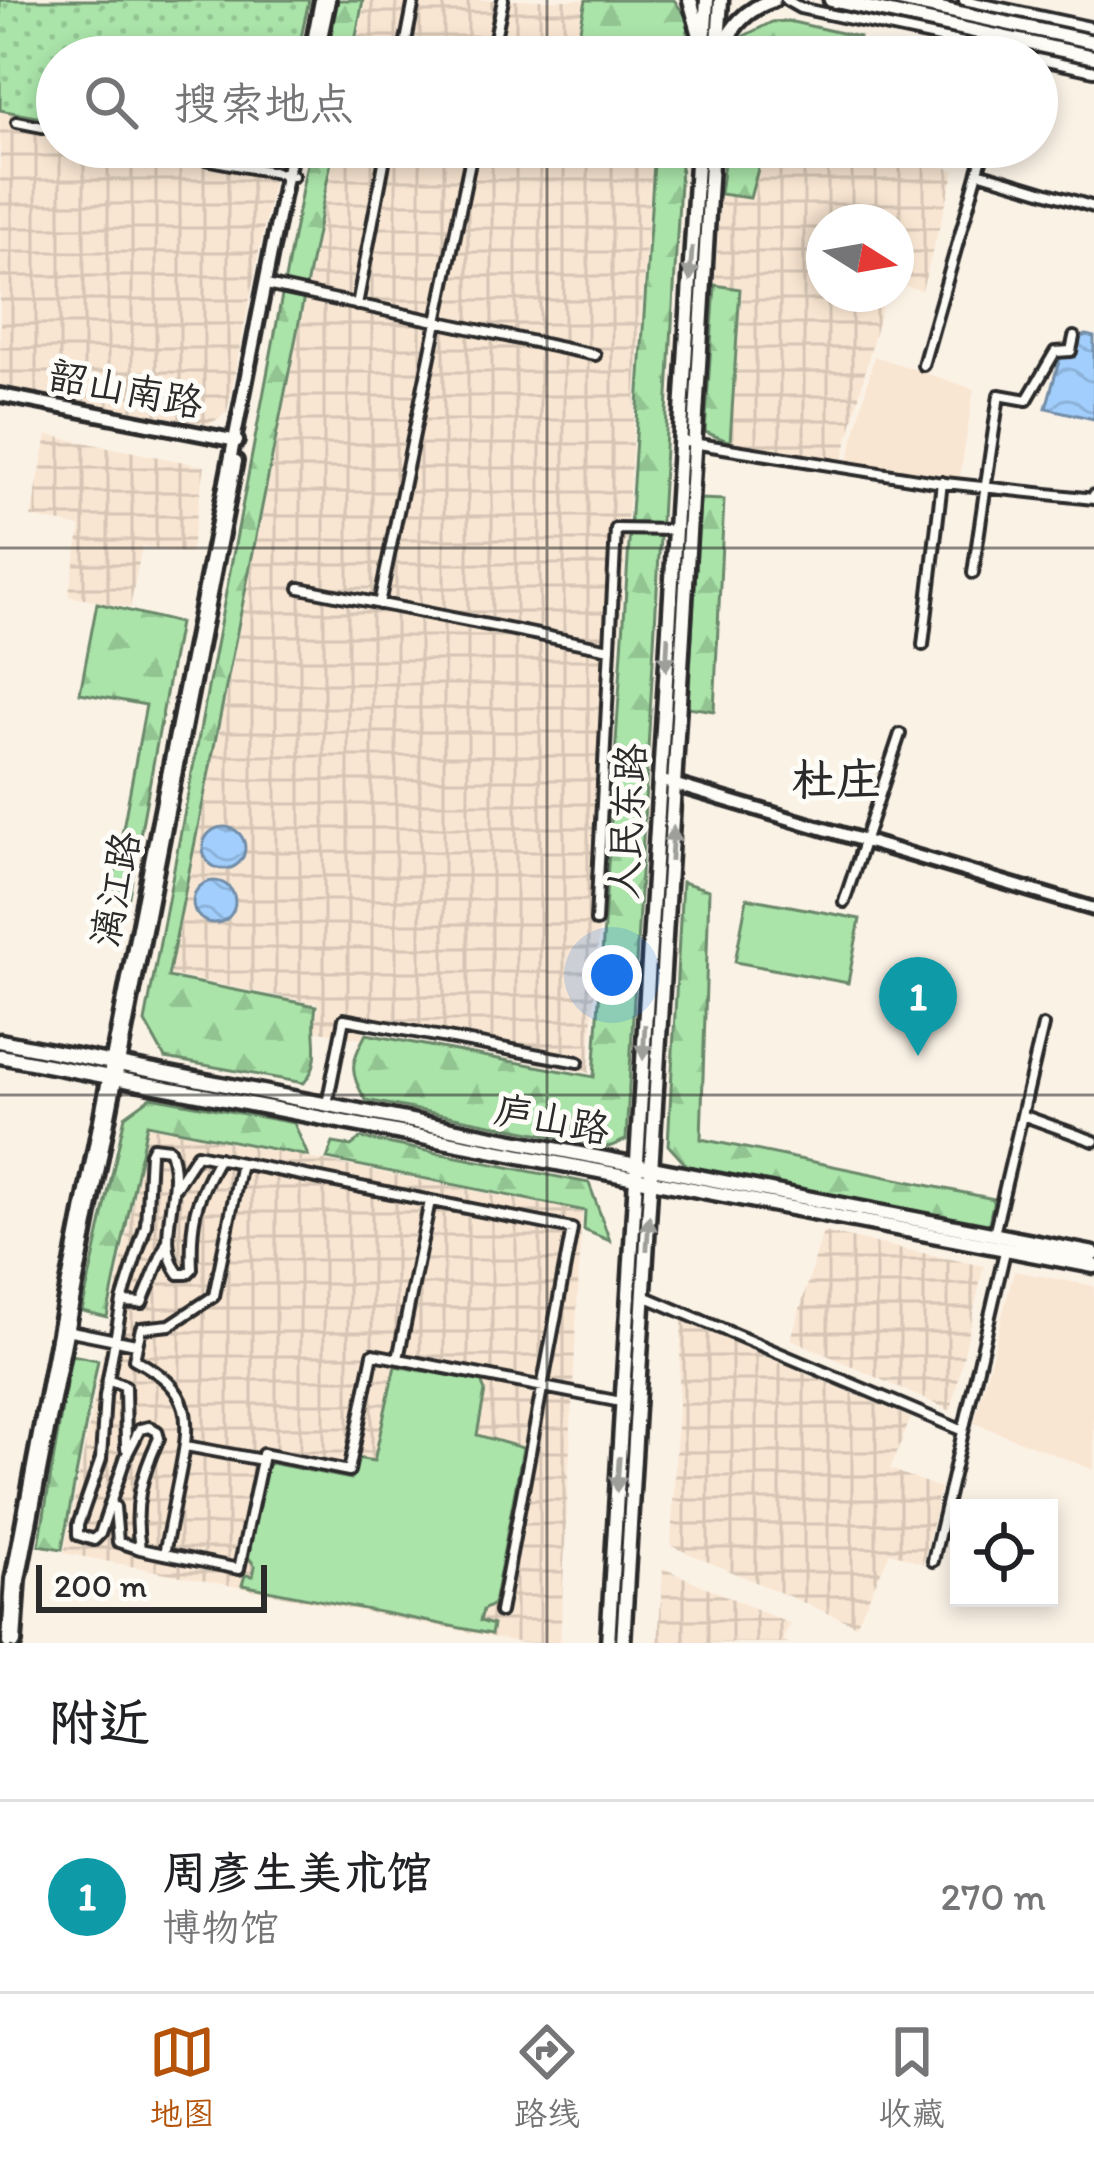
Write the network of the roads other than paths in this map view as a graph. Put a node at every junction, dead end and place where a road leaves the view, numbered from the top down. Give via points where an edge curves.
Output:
1 (325, 0) edge
2 (414, 0) edge
3 (503, 0) edge
4 (690, 0) edge
5 (707, 0) edge
6 (721, 0) edge
7 (773, 0) edge
8 (786, 0) edge
9 (831, 0) edge
10 (899, 0) edge
11 (964, 0) edge
12 (1094, 28) edge
13 (318, 36) edge
14 (407, 36) edge
15 (495, 36) edge
16 (703, 36) edge
17 (709, 36) edge
18 (714, 36) edge
19 (724, 36) edge
20 (941, 36) edge
21 (961, 36) edge
22 (1094, 42) edge
23 (1058, 54) edge
24 (1094, 57) edge
25 (1058, 63) edge
26 (1094, 71) edge
27 (17, 122) dead end
28 (36, 126) edge
29 (253, 168) edge
30 (292, 168) edge
31 (383, 168) edge
32 (468, 168) edge
33 (697, 168) edge
34 (711, 168) edge
35 (979, 168) edge
36 (978, 172) junction
37 (290, 175) junction
38 (1094, 207) edge
39 (271, 286) junction
40 (357, 304) junction
41 (436, 321) junction
42 (1075, 337) dead end
43 (595, 355) dead end
44 (923, 364) dead end
45 (0, 395) edge
46 (236, 441) junction
47 (680, 442) junction
48 (696, 444) junction
49 (942, 482) junction
50 (984, 487) junction
51 (1094, 495) edge
52 (674, 530) junction
53 (973, 573) dead end
54 (301, 588) dead end
55 (380, 604) junction
56 (923, 645) dead end
57 (610, 649) junction
58 (900, 734) dead end
59 (659, 781) junction
60 (676, 783) junction
61 (866, 842) junction
62 (844, 902) dead end
63 (1094, 909) edge
64 (596, 921) dead end
65 (1043, 1027) dead end
66 (0, 1041) edge
67 (0, 1056) edge
68 (578, 1062) dead end
69 (115, 1071) junction
70 (325, 1112) junction
71 (1022, 1115) junction
72 (1094, 1142) edge
73 (219, 1158) junction
74 (241, 1163) junction
75 (179, 1171) junction
76 (637, 1172) junction
77 (652, 1175) junction
78 (430, 1201) junction
79 (146, 1225) junction
80 (168, 1235) junction
81 (1002, 1240) junction
82 (1094, 1254) edge
83 (160, 1262) junction
84 (171, 1264) junction
85 (1094, 1266) edge
86 (644, 1296) junction
87 (122, 1301) junction
88 (64, 1329) junction
89 (115, 1340) junction
90 (136, 1344) junction
91 (398, 1359) junction
92 (108, 1379) junction
93 (542, 1387) junction
94 (622, 1402) junction
95 (127, 1430) junction
96 (961, 1430) junction
97 (139, 1432) junction
98 (186, 1446) junction
99 (101, 1459) junction
100 (124, 1460) junction
101 (262, 1460) junction
102 (110, 1524) junction
103 (140, 1549) junction
104 (164, 1554) junction
105 (933, 1562) dead end
106 (11, 1575) edge
107 (500, 1612) dead end
108 (11, 1643) edge
109 (608, 1643) edge
110 (623, 1643) edge

1 - 13 street
2 - 14 street
3 - 15 street
4 - 16 main road
5 - 17 main road
6 - 18 main road
7 - 19 main road
8 - 20 street
9 - 21 main road
10 - 22 main road
11 - 12 street
23 - 24 main road
25 - 26 street
27 - 28 street
29 - 37 street
30 - 37 street, 漓江路
31 - 40 street
32 - 41 street
33 -> 47 main road, 人民东路
34 - 48 main road, 人民东路
35 - 36 street
36 - 38 street
36 - 44 street
37 - 39 street, 漓江路
37 - 46 street, 漓江路
39 - 40 street
39 - 46 street, 漓江路
40 - 41 street
41 - 43 street
41 - 55 street
42 - 50 street via 1071,350 1055,352 1027,400 999,394
45 - 46 street, 韶山南路
46 - 69 street, 漓江路
47 - 48 street
47 - 52 main road, 人民东路
48 - 49 street
48 - 60 main road, 人民东路
49 - 50 street
49 - 56 street
50 - 51 street
50 - 53 street
52 - 57 street via 616,529
52 -> 59 main road, 人民东路
54 - 55 street
55 - 57 street
57 - 64 street
58 - 61 street
59 - 60 street
59 -> 76 main road, 人民东路
60 - 61 street
77 -> 60 main road, 人民东路
61 - 62 street
61 - 63 street
65 - 71 street
66 - 69 main road, 庐山路
67 - 69 main road, 庐山路
68 - 70 street via 344,1019
69 - 70 main road, 庐山路
69 - 88 street, 漓江路
70 - 76 main road, 庐山路
71 - 72 street
71 - 81 street
73 - 74 street
73 - 75 street via 197,1154
73 - 84 street via 192,1220 192,1269 178,1274
74 - 78 street
74 - 90 street via 214,1295 170,1325 141,1328
75 - 79 street via 169,1149 153,1147
75 - 80 street
76 - 77 main road, 庐山路
76 - 94 main road, 人民东路
77 - 81 main road, 庐山路
86 -> 77 main road, 人民东路
78 - 91 street
78 - 93 street via 572,1229
79 - 80 street
79 - 87 street
80 - 83 street
80 - 84 street
81 - 82 main road, 庐山路
81 - 85 main road, 庐山路
81 - 96 street
83 - 84 street
83 - 87 street via 142,1304
86 - 96 street
86 - 110 main road, 人民东路
87 - 89 street
88 - 89 street
88 - 106 street, 漓江路
89 - 90 street
89 - 92 street
90 - 98 street via 134,1359 164,1375 181,1400 190,1426
91 - 93 street
91 - 101 street via 373,1354 350,1471 263,1454
92 - 95 street via 125,1386
92 - 99 street
93 - 94 street
93 - 107 street
94 -> 109 main road, 人民东路
95 - 97 street
95 - 100 street
96 - 105 street
97 - 100 street
97 - 103 street via 149,1427 159,1438 136,1505
98 - 101 street
98 - 104 street
99 - 100 street
99 - 102 street via 78,1534 94,1540
100 - 102 street
101 - 104 street via 239,1569
102 - 103 street via 120,1545
103 - 104 street
106 - 108 street, 漓江路

